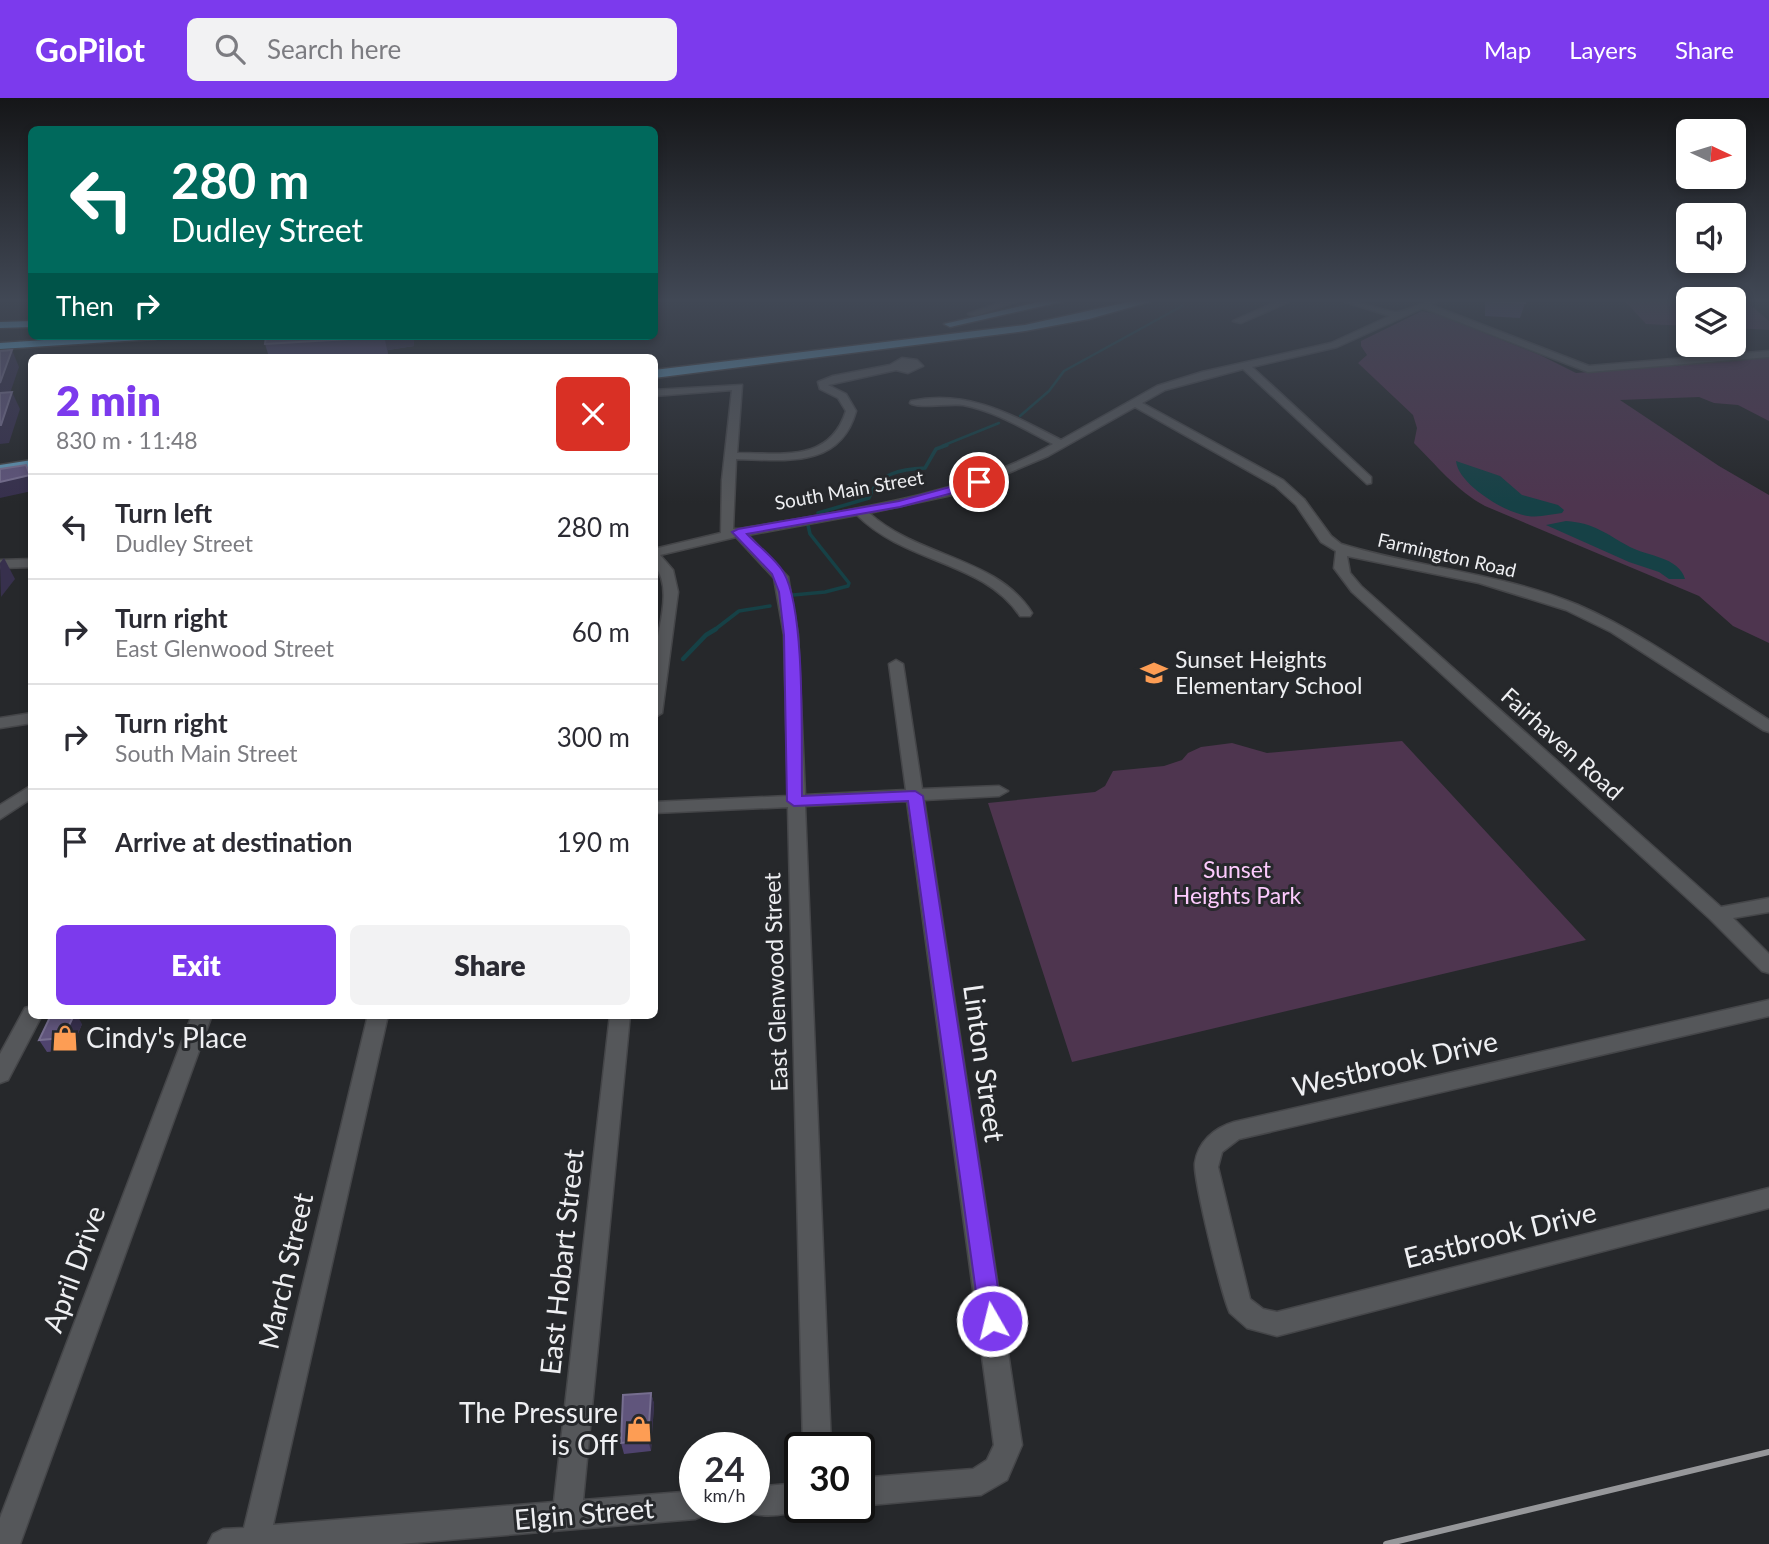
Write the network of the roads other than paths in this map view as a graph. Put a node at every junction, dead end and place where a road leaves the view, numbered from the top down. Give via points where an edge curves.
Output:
1 (700, 367) edge
2 (893, 367) edge
3 (1240, 367) edge
4 (1248, 367) edge
5 (1583, 367) edge
6 (1626, 367) edge
7 (658, 373) edge
8 (658, 393) edge
9 (1133, 402) junction
10 (915, 403) dead end
11 (1061, 444) junction
12 (731, 456) junction
13 (28, 458) edge
14 (0, 462) edge
15 (28, 465) edge
16 (0, 469) edge
17 (1367, 480) dead end
18 (859, 511) junction
19 (733, 533) junction
20 (1343, 550) junction
21 (658, 554) edge
22 (658, 560) edge
23 (28, 563) edge
24 (0, 564) edge
25 (1025, 613) dead end
26 (896, 664) dead end
27 (658, 685) edge
28 (28, 719) edge
29 (0, 723) edge
30 (1769, 727) edge
31 (999, 791) dead end
32 (28, 793) edge
33 (915, 796) junction
34 (794, 801) junction
35 (658, 808) edge
36 (0, 813) edge
37 (1769, 905) edge
38 (1717, 914) junction
39 (1769, 966) edge
40 (1769, 1008) edge
41 (29, 1019) edge
42 (201, 1019) edge
43 (377, 1019) edge
44 (620, 1019) edge
45 (0, 1074) edge
46 (1769, 1198) edge
47 (1248, 1317) joint
48 (816, 1432) edge
49 (875, 1491) edge
50 (679, 1507) edge
51 (567, 1516) junction
52 (255, 1541) junction
53 (5, 1544) edge
54 (223, 1544) edge

1 - 7 main road
2 - 12 street via 822,384 846,400 851,411 845,433 830,449
3 - 9 street, South Main Street via 1174,383
4 - 17 street
5 - 6 street
8 - 12 street via 738,387
9 - 11 street, South Main Street
9 - 20 street, Farmington Road via 1279,483 1300,502 1326,539
10 - 11 street via 973,401
11 - 18 street, South Main Street via 979,482 920,500
12 - 19 street
13 - 14 main road
15 - 16 main road
18 - 19 street, South Main Street
18 - 25 street via 912,547 992,581 1016,599
19 - 21 street, South Main Street
19 - 34 street, East Glenwood Street via 778,572 785,592 791,635
20 - 30 street, Farmington Road via 1494,583 1571,607 1616,629
20 - 38 street, Fairhaven Road via 1339,560 1342,572 1361,593
22 - 27 street via 666,570 671,593
23 - 24 street
26 - 33 street, Linton Street
28 - 29 street
31 - 33 street
32 - 36 street
33 - 34 street
33 - 49 street, Linton Street via 1008,1445 1000,1470 987,1479
34 - 35 street
34 - 48 street, East Glenwood Street
37 - 38 street
38 - 39 street, Fairhaven Road
40 - 47 street, Westbrook Drive via 1226,1135 1211,1148 1206,1167 1236,1295
41 - 45 street
42 - 53 street, April Drive
43 - 52 street, March Street
44 - 51 street, East Hobart Street
46 - 47 street, Eastbrook Drive via 1278,1324
50 - 51 street, Elgin Street
51 - 52 street, Elgin Street
52 - 54 street, Elgin Street

